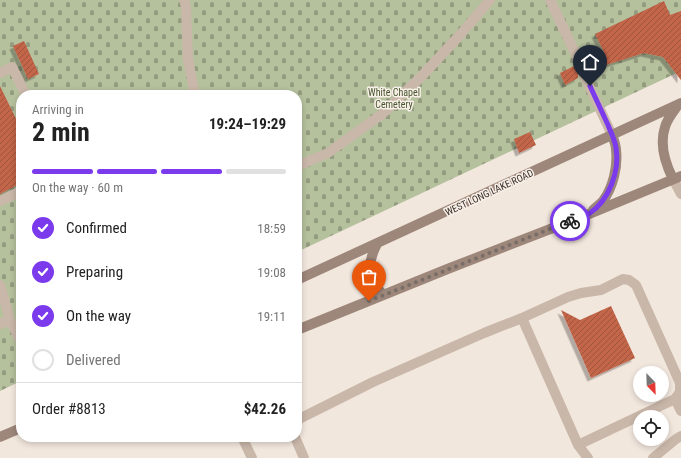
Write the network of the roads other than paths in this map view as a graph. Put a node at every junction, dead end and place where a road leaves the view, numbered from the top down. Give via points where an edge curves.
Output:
1 (184, 0) edge
2 (490, 0) edge
3 (550, 0) edge
4 (580, 63) dead end
5 (0, 73) edge
6 (584, 75) dead end
7 (24, 90) edge
8 (194, 90) edge
9 (679, 104) edge
10 (612, 135) junction
11 (302, 164) edge
12 (677, 177) edge
13 (16, 193) edge
14 (681, 194) edge
15 (0, 201) edge
16 (589, 214) junction
17 (377, 244) junction
18 (302, 278) edge
19 (0, 284) edge
20 (383, 295) junction
21 (522, 318) junction
22 (10, 320) junction
23 (0, 324) edge
24 (302, 328) edge
25 (16, 332) edge
26 (674, 399) junction
27 (681, 411) edge
28 (302, 418) edge
29 (16, 430) edge
30 (681, 436) edge
31 (0, 437) edge
32 (244, 442) edge
33 (297, 442) edge
34 (578, 445) junction
35 (252, 458) edge
36 (304, 458) edge
37 (588, 458) edge
38 (653, 458) edge

1 - 8 street via 188,60
2 - 11 street via 421,77 382,114 328,153
3 - 4 street
5 - 7 street via 12,67
6 - 10 street
9 - 10 main road, WEST LONG LAKE ROAD
9 - 12 main road via 665,126 663,139 665,160
10 - 16 main road via 616,148 615,173 602,201
10 - 17 main road, WEST LONG LAKE ROAD
12 - 14 street
12 - 16 main road
13 - 15 street
16 - 20 main road
17 - 18 main road, WEST LONG LAKE ROAD
17 - 20 main road via 369,265 371,276
19 - 22 street
20 - 24 main road
21 - 26 street via 568,297 601,290 623,279 629,280 636,285 680,384 680,392
21 - 28 street via 373,382
21 - 34 street
22 - 23 street
22 - 25 street
26 - 27 street
26 - 34 street
29 - 31 main road
30 - 38 street
32 - 35 street
33 - 36 street
34 - 37 street

